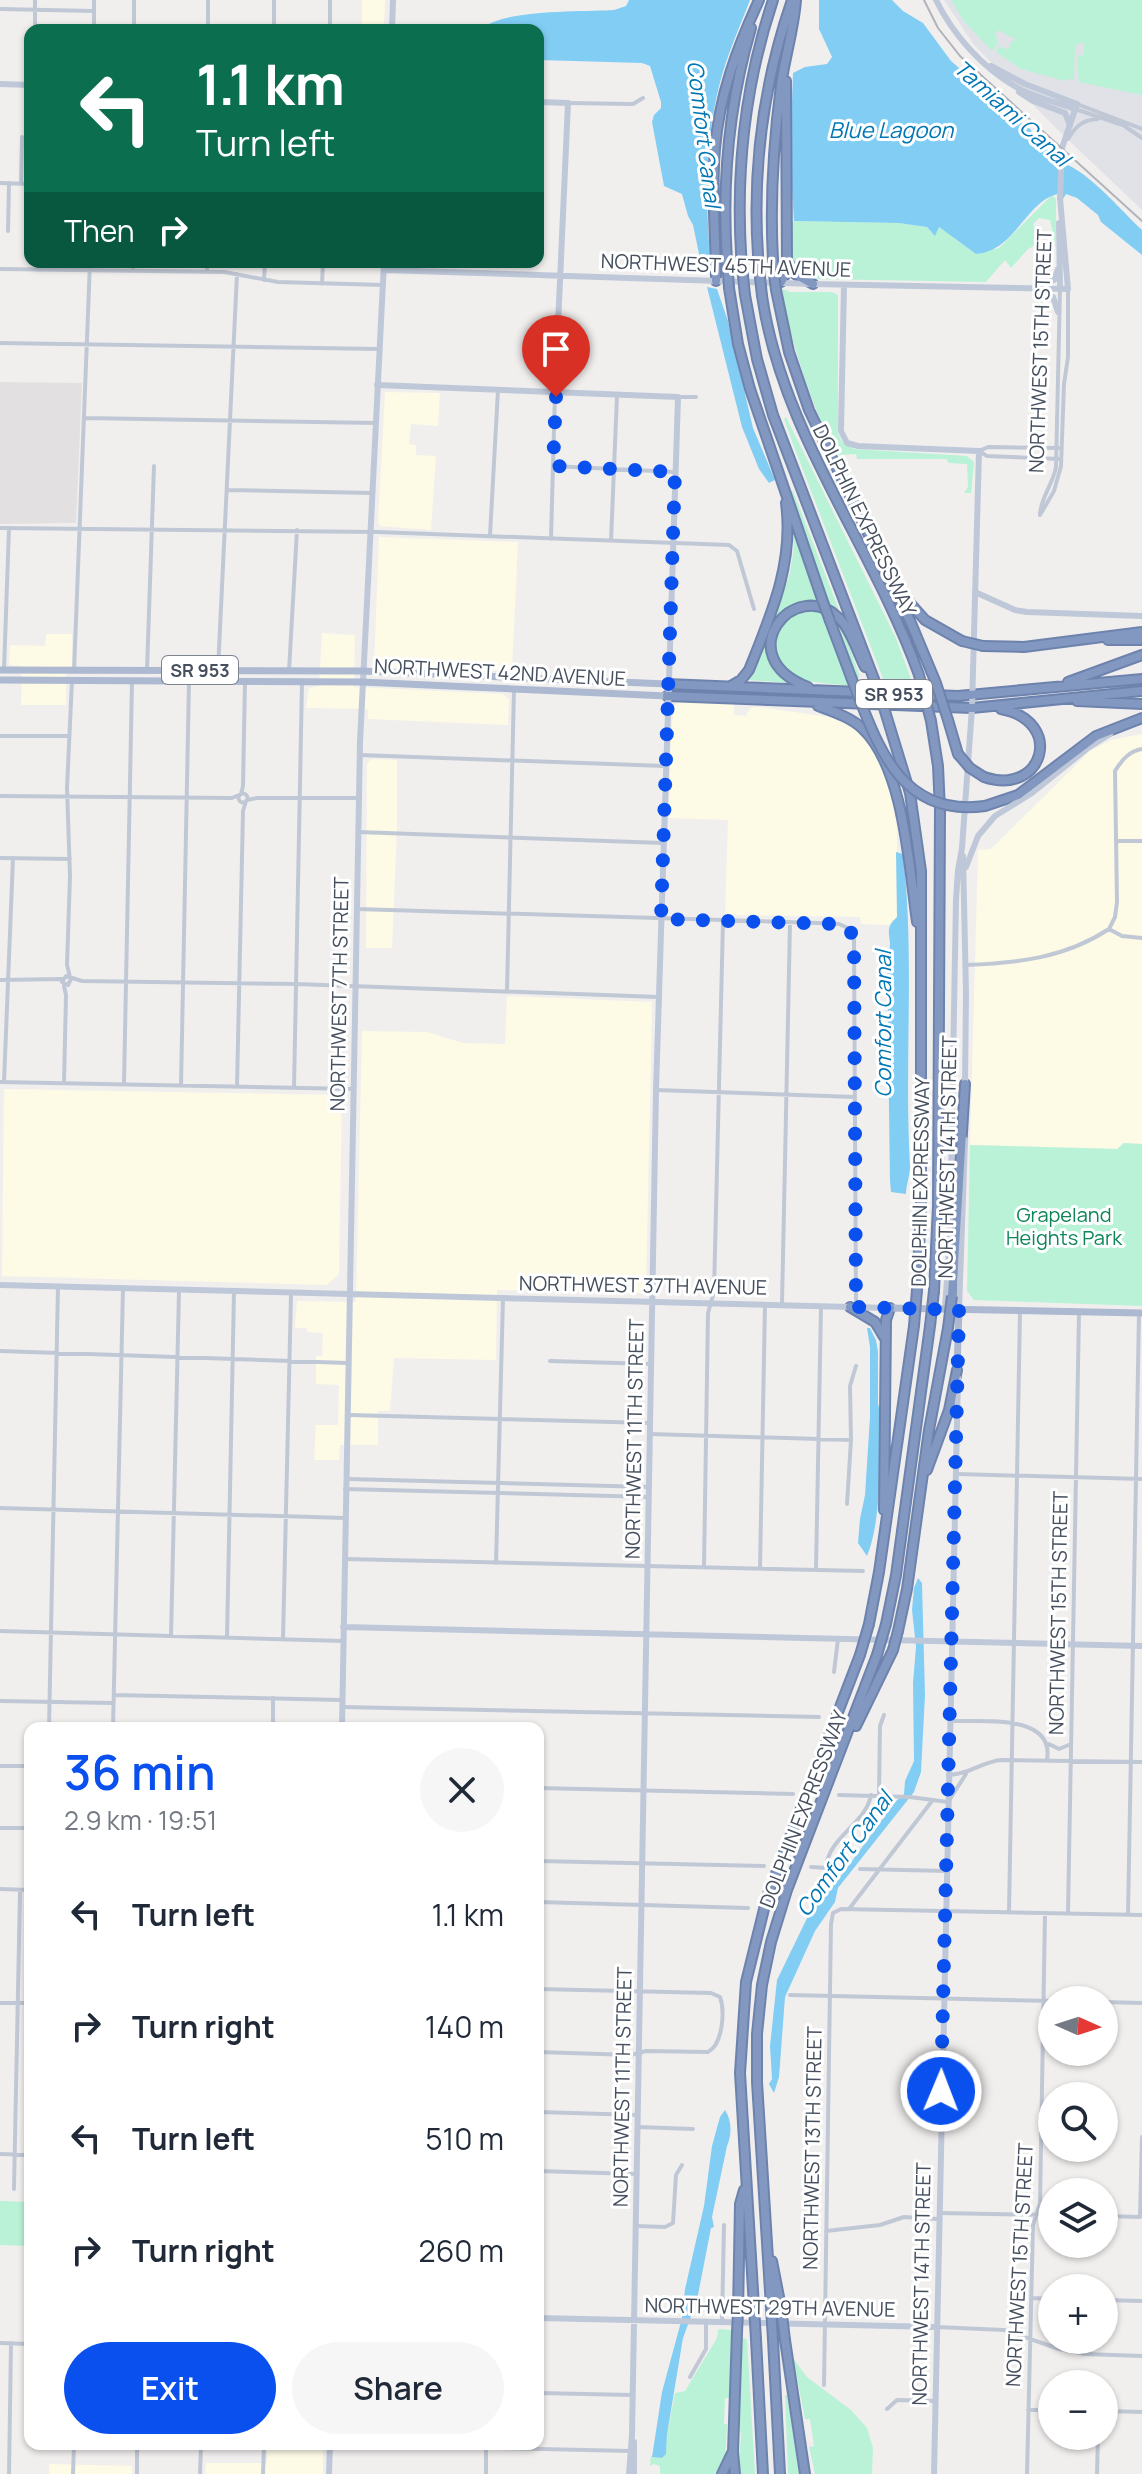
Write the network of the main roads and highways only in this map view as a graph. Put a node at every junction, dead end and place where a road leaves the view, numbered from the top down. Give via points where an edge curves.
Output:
1 (759, 0) edge
2 (773, 0) edge
3 (794, 0) edge
4 (785, 56) junction
5 (787, 260) junction
6 (716, 281) road end
7 (813, 284) road end
8 (778, 286) junction
9 (784, 489) junction
10 (888, 573) junction
11 (1142, 632) edge
12 (1083, 640) junction
13 (1142, 640) edge
14 (1142, 655) edge
15 (2, 670) edge
16 (218, 670) junction
17 (265, 671) junction
18 (517, 677) junction
19 (533, 678) junction
20 (1142, 679) edge
21 (0, 680) edge
22 (198, 681) junction
23 (245, 681) junction
24 (667, 684) joint
25 (726, 687) junction
26 (875, 687) junction
27 (496, 688) junction
28 (514, 688) junction
29 (1043, 688) junction
30 (816, 690) junction
31 (1142, 691) edge
32 (667, 696) joint
33 (1061, 701) junction
34 (810, 702) junction
35 (1142, 704) edge
36 (988, 707) junction
37 (1142, 719) edge
38 (921, 950) junction
39 (965, 1084) road end
40 (853, 1307) road end
41 (890, 1308) joint
42 (959, 1310) junction
43 (1141, 1313) edge
44 (886, 1341) junction
45 (957, 1370) joint
46 (924, 1478) junction
47 (884, 1543) junction
48 (832, 1774) junction
49 (746, 2181) junction
50 (776, 2307) junction
51 (733, 2452) junction
52 (803, 2459) junction
53 (722, 2474) edge
54 (735, 2474) edge
55 (763, 2474) edge
56 (780, 2474) edge
57 (805, 2474) edge
58 (811, 2474) edge

1 - 6 highway via 730,73 717,127
1 - 9 highway, bridge via 728,148 728,273 746,377
2 - 26 highway, DOLPHIN EXPRESSWAY, bridge via 744,130 739,190 745,295 776,423
3 - 4 highway
3 - 48 highway, DOLPHIN EXPRESSWAY, bridge via 773,60 760,132 756,209 762,296 792,406 919,675 940,796 934,1291 886,1624
4 - 5 highway
4 - 8 highway, bridge via 773,173
5 - 7 highway via 795,274
5 - 8 highway
8 - 10 highway via 789,352 809,410
9 - 25 highway via 788,537 783,578 747,672
9 - 37 highway, bridge via 881,752 920,794 964,807 1018,795 1096,736
10 - 12 highway, bridge via 919,614 962,641 1024,647
10 - 36 highway, bridge via 936,683 958,754 984,777 1022,777 1040,750 1038,733 1013,711
11 - 12 highway
12 - 13 highway
14 - 29 highway
15 - 16 main road, NORTHWEST 42ND AVENUE / SR 953
16 - 17 main road, NORTHWEST 42ND AVENUE / SR 953
16 - 22 main road
17 - 18 main road, NORTHWEST 42ND AVENUE / SR 953
17 - 23 main road
18 - 19 main road, NORTHWEST 42ND AVENUE / SR 953
18 - 27 main road
19 - 24 main road, NORTHWEST 42ND AVENUE / SR 953
19 - 28 main road
20 - 29 highway, NORTHWEST 42ND AVENUE / SR 953
21 - 22 main road, NORTHWEST 42ND AVENUE / SR 953
22 - 23 main road, NORTHWEST 42ND AVENUE / SR 953
23 - 27 main road, NORTHWEST 42ND AVENUE / SR 953
24 - 25 highway, NORTHWEST 42ND AVENUE / SR 953
25 - 30 highway, NORTHWEST 42ND AVENUE / SR 953
26 - 30 highway via 841,620 827,609 808,606 781,619 771,648 783,675
26 - 38 highway, DOLPHIN EXPRESSWAY, bridge via 906,777 917,830
27 - 28 main road, NORTHWEST 42ND AVENUE / SR 953
28 - 32 main road, NORTHWEST 42ND AVENUE / SR 953
29 - 30 highway, NORTHWEST 42ND AVENUE / SR 953 via 972,695
31 - 33 highway, NORTHWEST 42ND AVENUE / SR 953
32 - 34 highway, NORTHWEST 42ND AVENUE / SR 953
33 - 35 highway
33 - 36 highway, NORTHWEST 42ND AVENUE / SR 953
34 - 36 highway, NORTHWEST 42ND AVENUE / SR 953
34 - 38 highway via 862,728 887,767 904,829
38 - 47 highway, DOLPHIN EXPRESSWAY, bridge via 917,1290
39 - 46 highway, bridge via 952,1296
40 - 44 highway via 875,1322
41 - 42 main road, NORTHWEST 37TH AVENUE
41 - 44 highway
42 - 43 main road, NORTHWEST 37TH AVENUE
42 - 45 main road, NORTHWEST 14TH STREET
44 - 47 highway
45 - 46 highway via 949,1410
46 - 48 highway, bridge via 893,1650
47 - 49 highway, DOLPHIN EXPRESSWAY, bridge via 860,1655 770,1887 751,1954 740,2054
48 - 50 highway, DOLPHIN EXPRESSWAY via 781,1907 761,1995 756,2068
49 - 51 highway, bridge via 740,2204
49 - 55 highway, DOLPHIN EXPRESSWAY, bridge
50 - 52 highway, bridge
50 - 56 highway, DOLPHIN EXPRESSWAY, bridge
51 - 53 highway
51 - 54 highway
52 - 57 highway
52 - 58 highway

